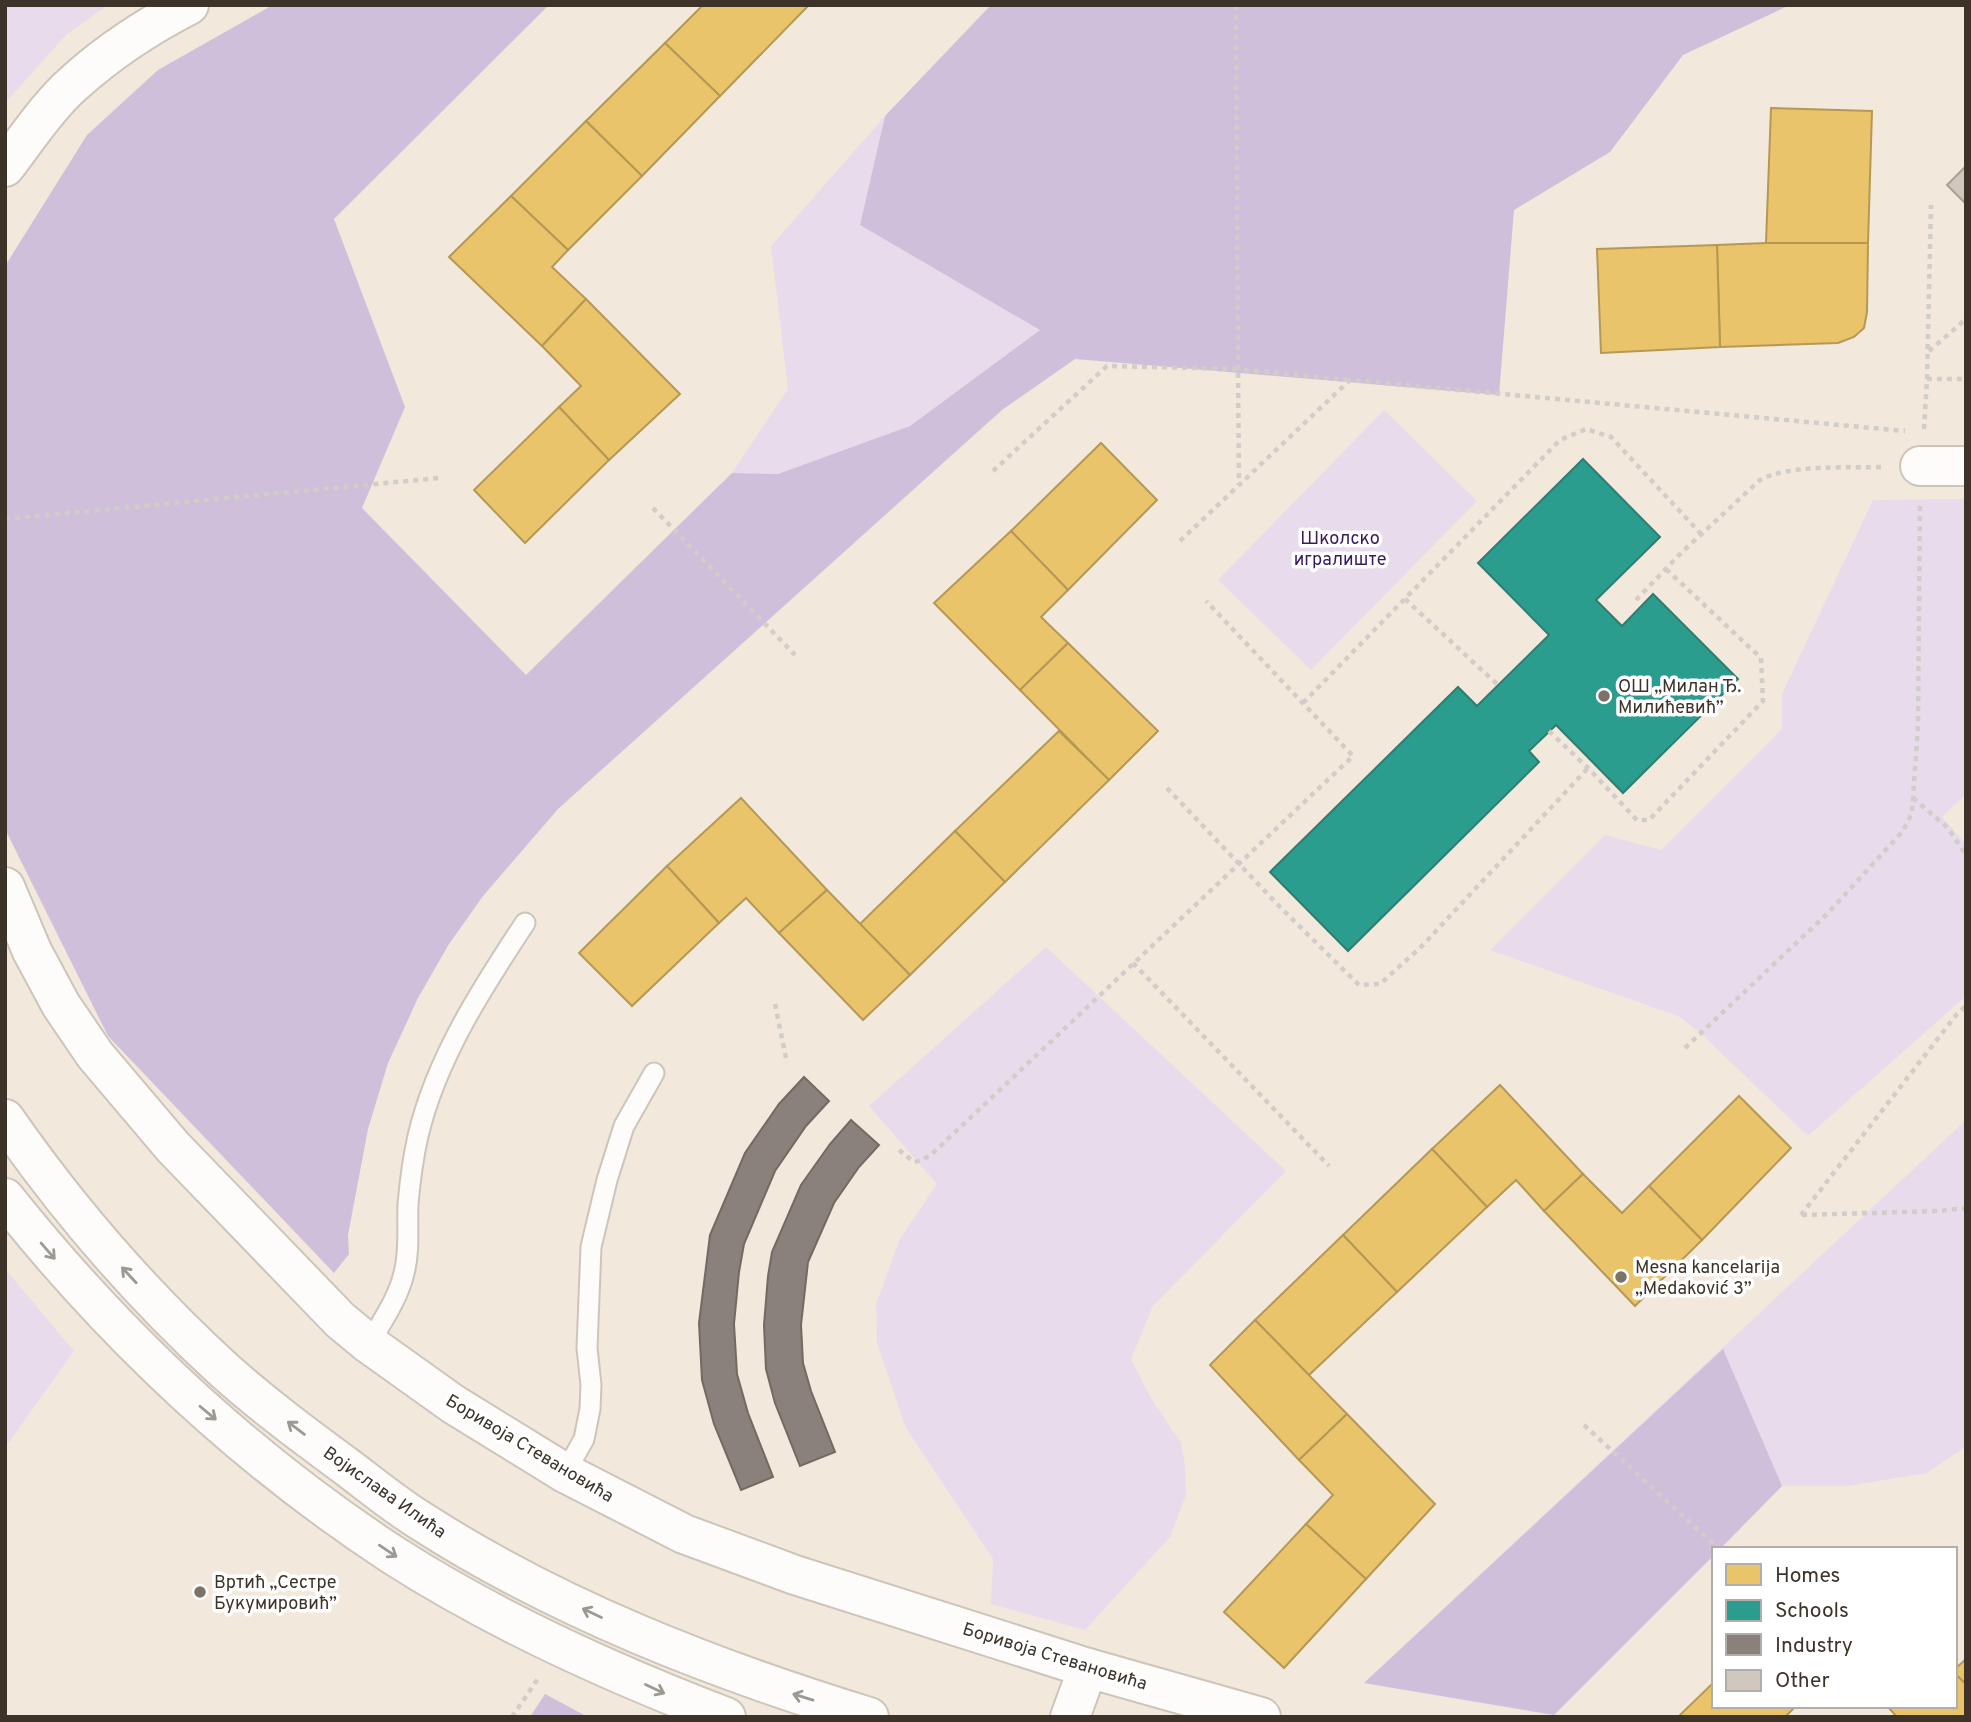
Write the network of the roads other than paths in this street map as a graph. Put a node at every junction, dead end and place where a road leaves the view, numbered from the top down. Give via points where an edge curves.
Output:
1 (189, 5) edge
2 (5, 167) edge
3 (1922, 449) road end
4 (1966, 466) edge
5 (5, 887) edge
6 (525, 923) dead end
7 (654, 1073) dead end
8 (5, 1119) edge
9 (5, 1198) edge
10 (369, 1344) junction
11 (565, 1473) junction
12 (1088, 1668) junction
13 (726, 1717) edge
14 (869, 1717) edge
15 (1070, 1717) edge
16 (1261, 1717) edge

1 - 2 main road via 165,17 72,85
3 - 4 main road
5 - 10 main road, Боривоја Стевановића via 55,995 96,1055 173,1147 340,1320
6 - 10 lane via 471,1010 434,1085 412,1171 405,1270 399,1292
7 - 11 lane via 624,1126 591,1247 590,1409 584,1439
14 -> 8 main road, Војислава Илића via 641,1636 549,1592 419,1520 225,1371 110,1255
9 -> 13 main road via 76,1283 157,1367 309,1496 393,1555 529,1632
10 - 11 main road, Боривоја Стевановића via 453,1404
11 - 12 main road, Боривоја Стевановића via 684,1534 795,1576
12 - 15 main road
12 - 16 main road, Боривоја Стевановића

